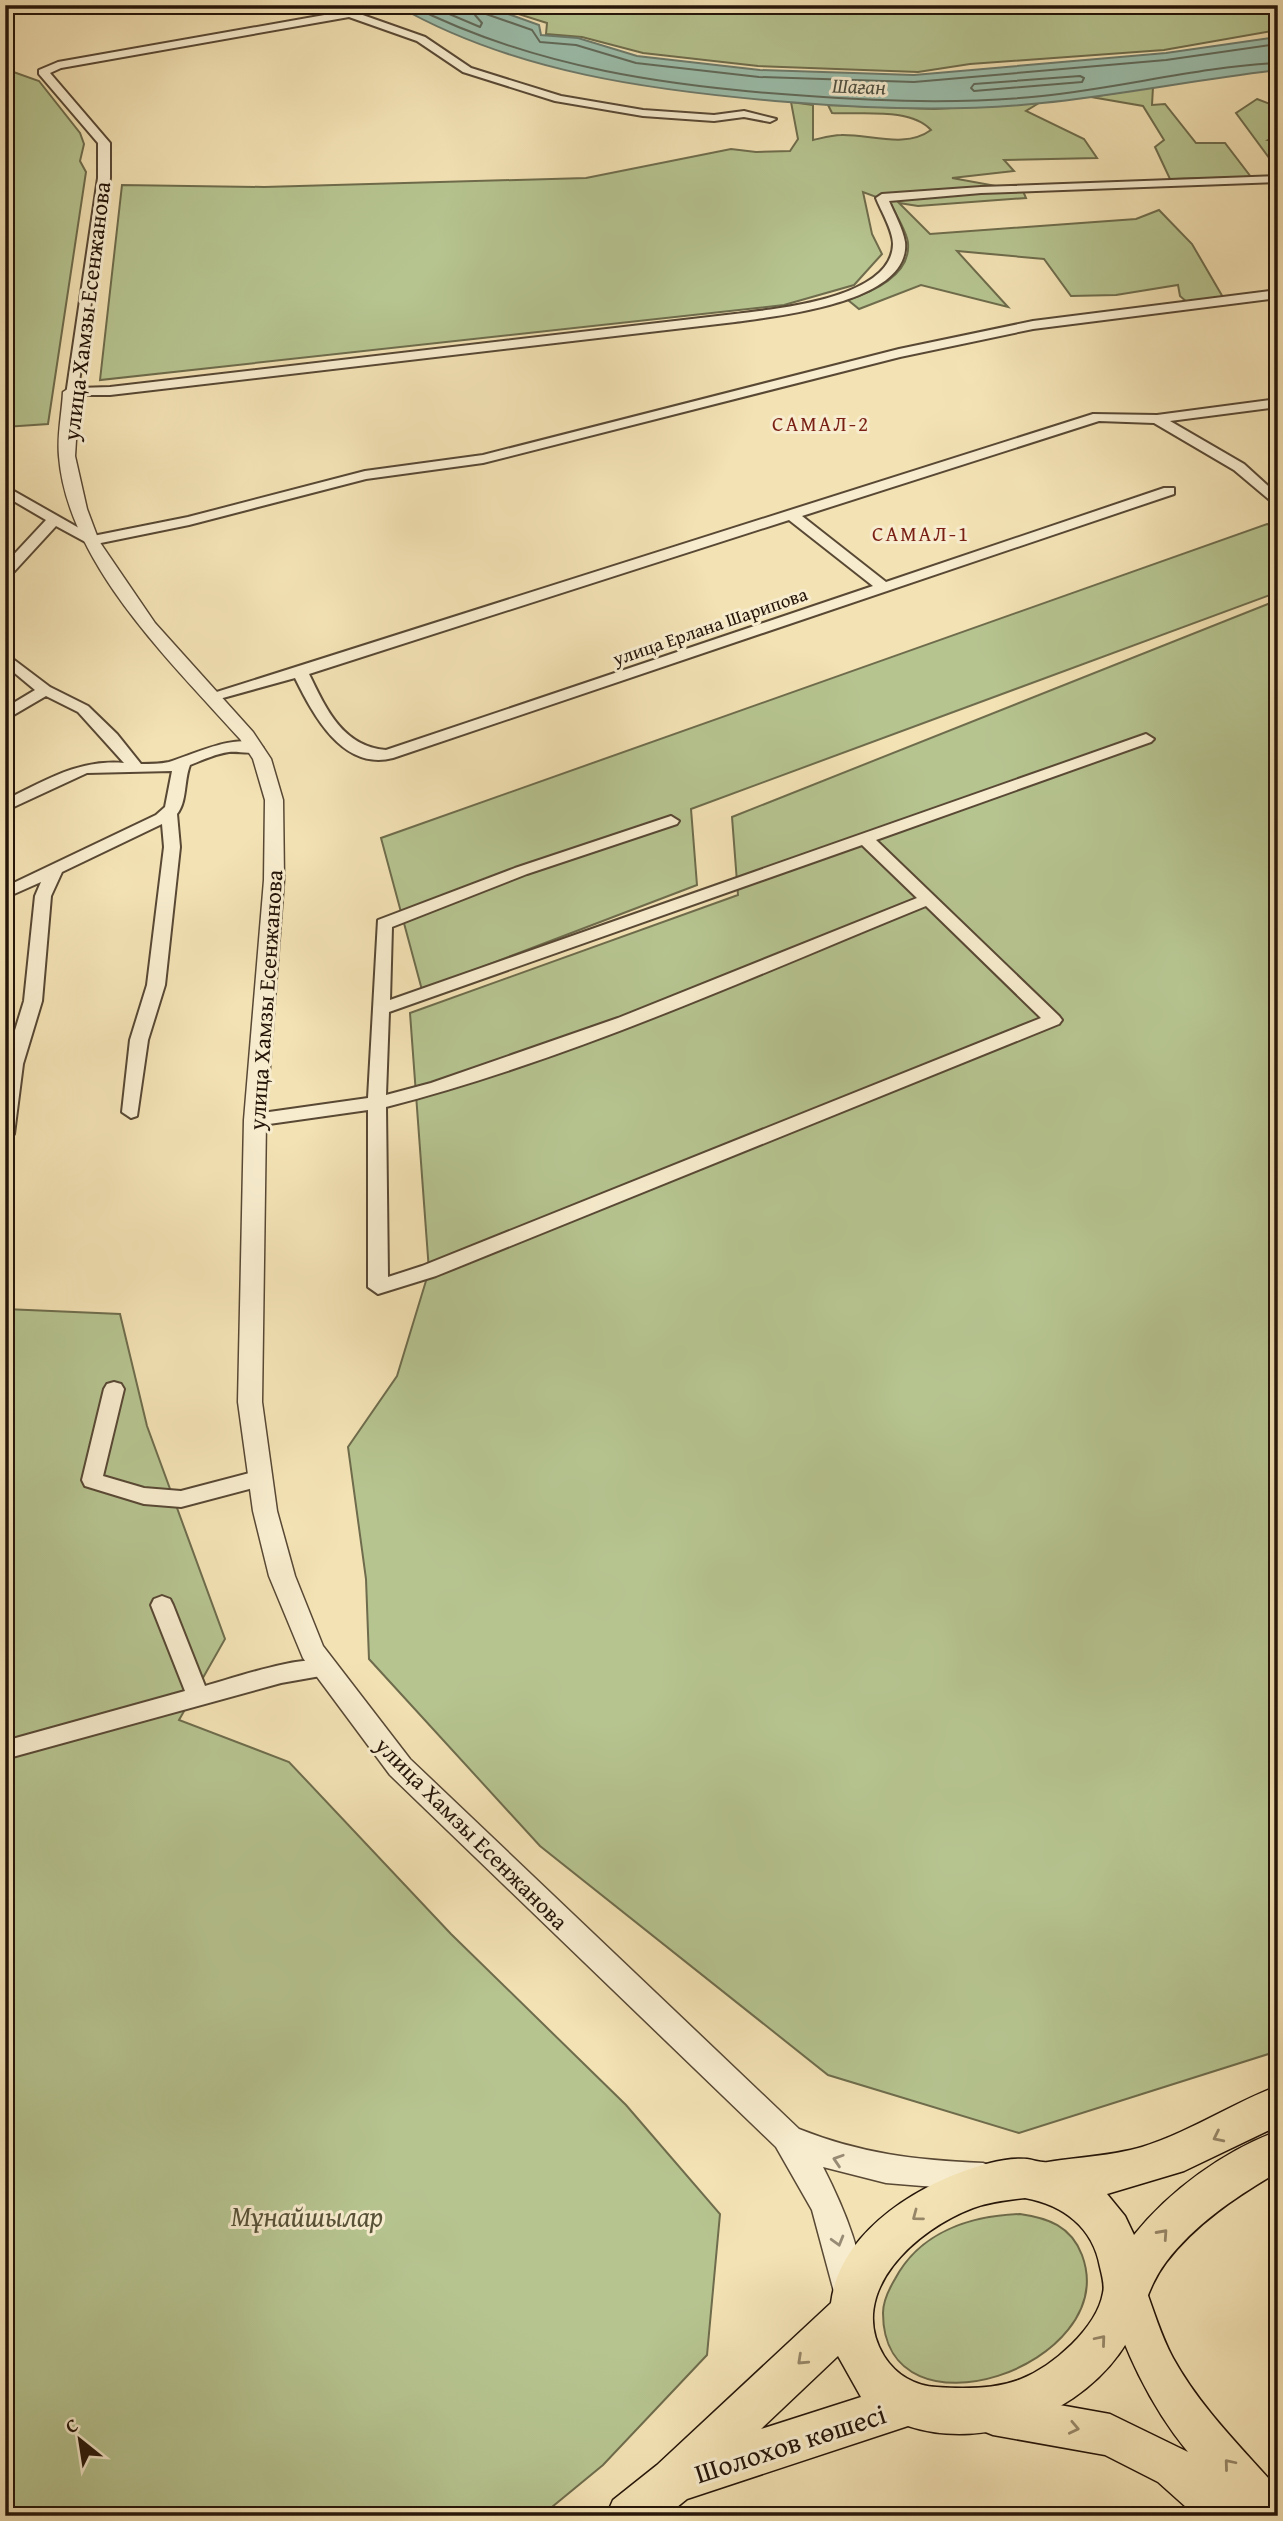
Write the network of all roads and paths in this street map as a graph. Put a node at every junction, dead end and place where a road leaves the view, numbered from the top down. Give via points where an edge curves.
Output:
1 (353, 9) edge
2 (770, 119) dead end
3 (1278, 179) edge
4 (1278, 294) edge
5 (71, 392) junction
6 (1278, 403) edge
7 (1157, 419) junction
8 (5, 490) edge
9 (1169, 491) dead end
10 (1276, 500) edge
11 (790, 514) junction
12 (55, 520) junction
13 (91, 541) junction
14 (5, 573) edge
15 (883, 587) junction
16 (5, 657) edge
17 (300, 672) junction
18 (45, 690) junction
19 (212, 696) junction
20 (5, 715) edge
21 (1146, 739) dead end
22 (255, 748) junction
23 (184, 760) junction
24 (137, 769) junction
25 (5, 806) edge
26 (169, 812) junction
27 (671, 821) dead end
28 (864, 837) junction
29 (55, 869) junction
30 (5, 892) edge
31 (929, 899) junction
32 (383, 1008) junction
33 (377, 1103) junction
34 (131, 1112) dead end
35 (255, 1120) junction
36 (5, 1134) edge
37 (114, 1390) dead end
38 (261, 1478) junction
39 (162, 1605) dead end
40 (324, 1668) junction
41 (198, 1697) junction
42 (5, 1750) edge
43 (1278, 2105) edge
44 (787, 2137) junction
45 (1278, 2150) edge
46 (1039, 2179) junction
47 (1126, 2291) junction
48 (852, 2313) junction
49 (908, 2404) junction
50 (958, 2410) junction
51 (673, 2481) junction
52 (629, 2516) edge
53 (1229, 2516) edge
54 (1273, 2516) edge

1 - 2 street via 421,39 467,70 559,99 643,113 714,118 744,114
1 - 5 street, улица Хамзы Есенжанова via 58,65 43,72 104,143 104,178
3 - 5 street via 994,189 882,198 899,243 894,260 883,276 862,292 811,306 110,391
4 - 13 street via 1006,331 762,387 483,459 365,475 189,521
5 - 13 street, улица Хамзы Есенжанова via 67,456
6 - 7 street
7 - 10 street via 1238,467
7 - 11 street via 1098,417
8 - 12 street
9 - 15 street, улица Ерлана Шарипова
11 - 15 street
11 - 17 street
12 - 13 street
12 - 14 street
13 - 19 street, улица Хамзы Есенжанова via 149,627
15 - 17 street, улица Ерлана Шарипова via 387,755 359,752 346,745 320,712
16 - 18 street
17 - 19 street
18 - 20 street
18 - 24 street via 83,709
19 - 22 street, улица Хамзы Есенжанова
21 - 28 street
22 - 23 street via 211,749
22 - 35 street, улица Хамзы Есенжанова via 274,800 276,832
23 - 24 street
23 - 26 street
24 - 25 street via 93,766
26 - 29 street
26 - 34 street via 172,847 156,985 139,1040
27 - 32 street via 384,924
28 - 31 street
28 - 32 street
29 - 30 street
29 - 36 street via 43,896 33,1001 15,1064
31 - 33 street via 624,1021 436,1088
31 - 33 street via 1053,1020 429,1271 378,1287
32 - 33 street
33 - 35 street
35 - 38 street, улица Хамзы Есенжанова via 250,1402
37 - 38 street via 92,1480 144,1496 181,1499
38 - 40 street, улица Хамзы Есенжанова via 282,1576 312,1651
39 - 41 street
40 - 41 street via 281,1674
40 - 44 street, улица Хамзы Есенжанова via 400,1767
41 - 42 street
43 -> 46 highway via 1209,2141 1150,2164 1106,2177
46 -> 44 street via 888,2172 845,2163
44 -> 48 street via 819,2186 844,2261
47 -> 45 highway via 1137,2266 1162,2233 1196,2201
46 - 47 highway via 1074,2193 1096,2209 1112,2232
46 -> 48 highway via 989,2182 925,2209 871,2259
50 -> 47 highway via 1018,2402 1062,2379 1109,2332
54 -> 47 main road via 1161,2379
48 - 49 highway via 855,2347 864,2366 890,2394
48 -> 51 highway, Шолохов көшесі
49 - 50 highway
49 - 51 highway, Шолохов көшесі
50 -> 53 main road via 1110,2435 1173,2467
51 - 52 highway, Шолохов көшесі

